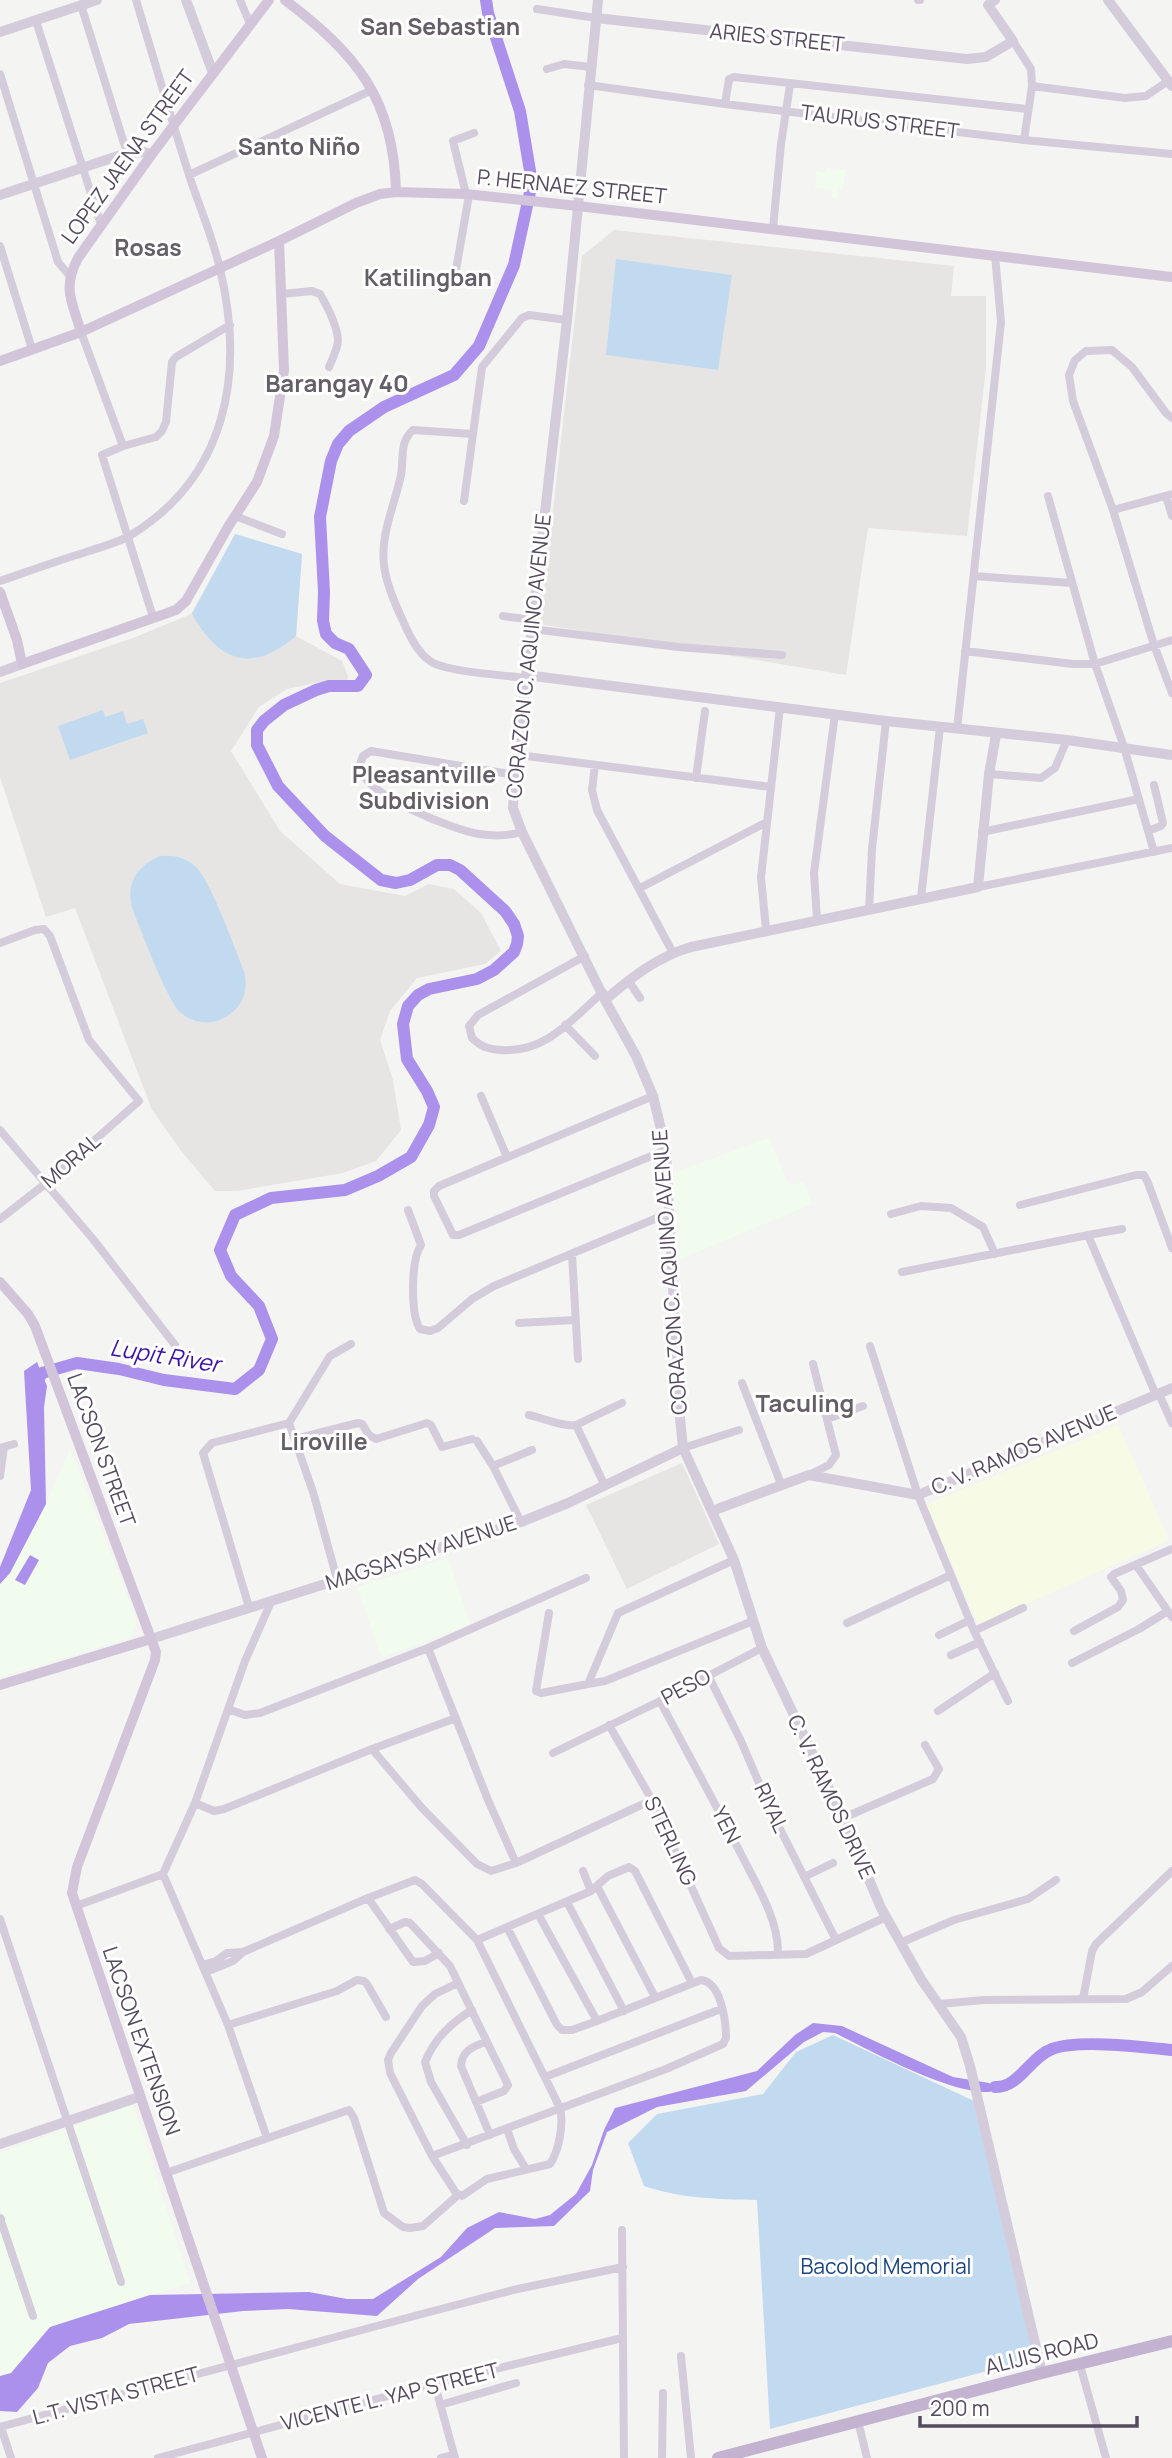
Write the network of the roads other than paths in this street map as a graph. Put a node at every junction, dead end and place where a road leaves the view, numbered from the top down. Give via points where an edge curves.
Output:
1 (97, 0) edge
2 (136, 0) edge
3 (186, 0) edge
4 (240, 0) edge
5 (269, 0) edge
6 (285, 0) edge
7 (598, 0) edge
8 (1108, 0) edge
9 (990, 2) edge
10 (81, 5) junction
11 (537, 9) dead end
12 (596, 18) junction
13 (36, 21) junction
14 (250, 24) junction
15 (0, 32) edge
16 (1013, 41) junction
17 (592, 67) junction
18 (547, 69) dead end
19 (213, 73) junction
20 (0, 74) edge
21 (1170, 83) edge
22 (588, 85) junction
23 (790, 85) junction
24 (1032, 86) junction
25 (372, 90) junction
26 (725, 104) junction
27 (1028, 109) junction
28 (786, 110) junction
29 (175, 126) junction
30 (474, 133) dead end
31 (1024, 140) junction
32 (127, 153) junction
33 (152, 154) junction
34 (1172, 154) edge
35 (81, 167) junction
36 (189, 175) junction
37 (33, 183) junction
38 (396, 192) junction
39 (468, 194) junction
40 (0, 195) edge
41 (578, 206) junction
42 (101, 225) junction
43 (773, 228) junction
44 (279, 241) junction
45 (0, 246) edge
46 (996, 255) junction
47 (220, 268) junction
48 (69, 275) junction
49 (455, 276) dead end
50 (1172, 277) edge
51 (282, 294) junction
52 (567, 320) junction
53 (230, 325) junction
54 (81, 331) junction
55 (32, 349) junction
56 (0, 361) edge
57 (329, 367) dead end
58 (1172, 418) edge
59 (473, 434) junction
60 (123, 446) junction
61 (1169, 495) edge
62 (1048, 496) dead end
63 (464, 501) dead end
64 (1113, 510) junction
65 (235, 516) junction
66 (1172, 516) edge
67 (282, 534) dead end
68 (128, 537) junction
69 (974, 576) junction
70 (0, 581) edge
71 (1072, 583) junction
72 (0, 592) edge
73 (503, 616) dead end
74 (153, 617) junction
75 (533, 624) junction
76 (17, 640) junction
77 (1172, 640) edge
78 (1154, 645) junction
79 (965, 651) junction
80 (782, 655) dead end
81 (38, 658) junction
82 (22, 664) junction
83 (1095, 664) junction
84 (0, 672) edge
85 (525, 676) junction
86 (1172, 693) edge
87 (780, 707) junction
88 (705, 711) dead end
89 (835, 714) junction
90 (886, 721) junction
91 (940, 727) junction
92 (957, 729) junction
93 (996, 735) junction
94 (1067, 740) junction
95 (1124, 747) junction
96 (517, 755) junction
97 (1172, 755) edge
98 (596, 765) junction
99 (989, 774) junction
100 (515, 775) junction
101 (696, 778) junction
102 (1154, 785) dead end
103 (771, 787) junction
104 (1139, 799) junction
105 (766, 822) junction
106 (1148, 831) junction
107 (522, 832) junction
108 (982, 832) junction
109 (1172, 848) edge
110 (1154, 852) junction
111 (978, 887) junction
112 (640, 888) junction
113 (921, 898) junction
114 (869, 910) junction
115 (817, 920) junction
116 (766, 930) junction
117 (0, 943) edge
118 (673, 953) junction
119 (585, 956) junction
120 (628, 980) junction
121 (604, 996) junction
122 (639, 998) dead end
123 (565, 1025) junction
124 (595, 1056) dead end
125 (481, 1096) dead end
126 (653, 1096) junction
127 (0, 1130) edge
128 (666, 1150) junction
129 (507, 1157) junction
130 (45, 1184) junction
131 (1020, 1205) dead end
132 (408, 1210) dead end
133 (668, 1213) junction
134 (891, 1214) dead end
135 (0, 1219) edge
136 (1122, 1229) dead end
137 (1088, 1235) junction
138 (1172, 1248) edge
139 (572, 1254) junction
140 (995, 1254) junction
141 (902, 1272) dead end
142 (0, 1282) edge
143 (575, 1320) junction
144 (519, 1323) dead end
145 (351, 1344) dead end
146 (175, 1345) dead end
147 (870, 1346) dead end
148 (578, 1359) dead end
149 (813, 1364) dead end
150 (742, 1383) dead end
151 (1172, 1388) edge
152 (1157, 1394) junction
153 (622, 1403) dead end
154 (863, 1406) dead end
155 (529, 1415) dead end
156 (827, 1419) junction
157 (289, 1423) junction
158 (1172, 1423) edge
159 (576, 1425) junction
160 (739, 1430) dead end
161 (295, 1439) junction
162 (14, 1444) dead end
163 (2, 1448) edge
164 (683, 1448) junction
165 (532, 1450) dead end
166 (493, 1466) junction
167 (809, 1475) junction
168 (0, 1476) edge
169 (781, 1484) junction
170 (605, 1486) junction
171 (918, 1495) junction
172 (712, 1511) junction
173 (520, 1522) junction
174 (1172, 1549) edge
175 (734, 1560) junction
176 (1136, 1565) junction
177 (951, 1575) junction
178 (586, 1578) dead end
179 (337, 1579) junction
180 (271, 1602) junction
181 (249, 1607) junction
182 (1023, 1608) dead end
183 (549, 1614) dead end
184 (1170, 1614) edge
185 (970, 1620) junction
186 (752, 1621) junction
187 (847, 1623) dead end
188 (974, 1631) junction
189 (1074, 1631) dead end
190 (939, 1635) dead end
191 (152, 1639) junction
192 (980, 1642) junction
193 (428, 1648) junction
194 (762, 1648) junction
195 (951, 1655) dead end
196 (1072, 1663) dead end
197 (995, 1673) junction
198 (708, 1675) junction
199 (588, 1684) junction
200 (0, 1685) edge
201 (660, 1701) junction
202 (1008, 1701) dead end
203 (228, 1709) junction
204 (938, 1711) dead end
205 (456, 1718) junction
206 (609, 1725) junction
207 (925, 1745) dead end
208 (372, 1749) junction
209 (553, 1753) dead end
210 (652, 1800) junction
211 (195, 1803) junction
212 (843, 1818) junction
213 (516, 1863) junction
214 (833, 1863) dead end
215 (583, 1871) dead end
216 (1172, 1871) edge
217 (163, 1874) junction
218 (804, 1877) junction
219 (1056, 1880) dead end
220 (594, 1888) junction
221 (368, 1898) junction
222 (567, 1902) junction
223 (76, 1906) junction
224 (538, 1914) junction
225 (886, 1917) junction
226 (0, 1919) edge
227 (507, 1927) junction
228 (389, 1929) junction
229 (477, 1940) junction
230 (836, 1940) junction
231 (900, 1943) junction
232 (439, 1953) junction
233 (778, 1955) junction
234 (1172, 1965) edge
235 (205, 1969) junction
236 (458, 1983) junction
237 (692, 1983) junction
238 (655, 1997) junction
239 (1083, 1999) junction
240 (939, 2004) junction
241 (721, 2009) junction
242 (472, 2010) junction
243 (624, 2011) junction
244 (386, 2017) dead end
245 (597, 2021) junction
246 (228, 2025) junction
247 (485, 2042) junction
248 (545, 2077) junction
249 (139, 2097) junction
250 (476, 2102) junction
251 (560, 2108) junction
252 (67, 2121) junction
253 (507, 2129) junction
254 (490, 2135) junction
255 (267, 2138) junction
256 (0, 2144) edge
257 (467, 2145) junction
258 (432, 2157) junction
259 (526, 2169) junction
260 (166, 2173) junction
261 (458, 2195) junction
262 (1, 2222) edge
263 (622, 2230) dead end
264 (623, 2267) junction
265 (121, 2282) dead end
266 (33, 2316) dead end
267 (622, 2338) junction
268 (1172, 2341) edge
269 (681, 2356) dead end
270 (1080, 2365) junction
271 (231, 2366) junction
272 (1042, 2373) junction
273 (516, 2383) dead end
274 (435, 2385) junction
275 (663, 2393) dead end
276 (440, 2404) junction
277 (858, 2421) junction
278 (0, 2427) edge
279 (253, 2432) junction
280 (454, 2456) edge
281 (11, 2458) edge
282 (158, 2458) edge
283 (262, 2458) edge
284 (441, 2458) edge
285 (624, 2458) edge
286 (662, 2458) edge
287 (691, 2458) edge
288 (718, 2458) edge
289 (867, 2458) edge
290 (1106, 2458) edge

1 - 10 street
2 - 29 street
3 - 19 street
4 - 14 street
5 - 14 main road, LOPEZ JAENA STREET
6 - 25 main road via 345,51
7 - 12 street, CORAZON C. AQUINO AVENUE
8 - 21 street
9 - 16 street
10 - 13 street
10 - 32 street
11 - 12 street, ARIES STREET
12 - 16 street, ARIES STREET via 967,59 986,57
12 - 17 street, CORAZON C. AQUINO AVENUE
13 - 15 street
13 - 35 street
14 - 19 main road, LOPEZ JAENA STREET
16 - 24 street via 1031,69
17 - 18 street via 564,64
17 - 22 street, CORAZON C. AQUINO AVENUE
19 - 29 main road, LOPEZ JAENA STREET
20 - 37 street
21 - 24 street via 1146,96 1125,98
22 - 26 street, TAURUS STREET
22 - 41 street, CORAZON C. AQUINO AVENUE
23 - 26 street via 734,77 727,83
23 - 27 street
23 - 28 street
24 - 27 street
25 - 36 street
25 - 38 main road via 393,142
26 - 28 street, TAURUS STREET
27 - 31 street
28 - 31 street, TAURUS STREET
28 - 43 street
29 - 33 main road, LOPEZ JAENA STREET
29 - 36 street
30 - 39 street via 453,141
31 - 34 street, TAURUS STREET
32 - 33 street
32 - 35 street
33 - 42 main road, LOPEZ JAENA STREET
35 - 37 street
35 - 42 street
36 - 47 street
37 - 40 street
37 - 48 street via 58,262
38 - 39 main road, P. HERNAEZ STREET
38 - 44 main road, P. HERNAEZ STREET via 356,203
39 - 41 main road, P. HERNAEZ STREET
39 - 49 street
41 - 43 main road, P. HERNAEZ STREET
41 - 52 street, CORAZON C. AQUINO AVENUE
42 - 48 main road, LOPEZ JAENA STREET
43 - 46 main road, P. HERNAEZ STREET
44 - 47 main road, P. HERNAEZ STREET
44 - 51 main road
45 - 55 street
46 - 50 main road, P. HERNAEZ STREET
46 - 69 street via 1001,322
47 - 53 street
47 - 54 main road, P. HERNAEZ STREET
48 - 54 main road, LOPEZ JAENA STREET
51 - 57 street via 320,293 338,340
51 - 65 main road via 284,370 279,414 257,482
52 - 59 street via 522,318 484,361
52 - 75 street, CORAZON C. AQUINO AVENUE
53 - 60 street via 172,362 162,431
53 - 68 street via 229,382 211,448 173,503
54 - 55 main road, P. HERNAEZ STREET
54 - 60 street, LOPEZ JAENA STREET
55 - 56 main road, P. HERNAEZ STREET
58 - 64 street via 1132,367 1112,350 1086,351 1074,360 1069,375 1073,401
59 - 63 street
59 - 85 street via 413,430 406,435 383,565 410,636 431,662
60 - 68 street via 102,455
61 - 64 street
61 - 66 street
62 - 71 street
64 - 78 street
65 - 67 street
65 - 74 main road via 181,606
68 - 70 street
68 - 74 street
69 - 71 street
69 - 79 street
71 - 83 street
72 - 76 main road
73 - 75 street
74 - 81 main road
75 - 80 street via 678,647
75 - 85 street, CORAZON C. AQUINO AVENUE
76 - 81 main road
76 - 82 main road
77 - 78 street
78 - 83 street
78 - 86 street
79 - 83 street
79 - 92 street
81 - 82 main road
82 - 84 street
83 - 95 street
85 - 87 street
85 - 96 street, CORAZON C. AQUINO AVENUE
87 - 89 street
87 - 103 street
88 - 101 street
89 - 90 street
89 - 115 street via 814,873
90 - 91 street
90 - 114 street
91 - 92 street
91 - 113 street
92 - 93 street
93 - 94 street
93 - 99 street
94 - 95 street
94 - 99 street via 1055,768 1041,778
95 - 97 street
95 - 104 street
96 - 98 street
96 - 100 street, CORAZON C. AQUINO AVENUE
98 - 101 street
98 - 112 street via 593,801
99 - 108 street
100 - 107 street, CORAZON C. AQUINO AVENUE via 513,808
100 - 107 street via 371,751 363,755 360,766 379,791 415,812 480,834
101 - 103 street
102 - 106 street via 1163,822
103 - 105 street
104 - 106 street
104 - 108 street
105 - 112 street
105 - 116 street via 761,877
106 - 110 street
107 - 119 street, CORAZON C. AQUINO AVENUE
108 - 111 street
109 - 110 street
110 - 111 street
111 - 113 street
112 - 118 street
113 - 114 street
114 - 115 street
115 - 116 street
116 - 118 street
117 - 130 street, MORAL via 44,929 89,1040 139,1101
118 - 120 street
119 - 121 street, CORAZON C. AQUINO AVENUE
119 - 123 street via 478,1015 469,1031 487,1049 526,1050 542,1044
120 - 121 street
120 - 122 street
121 - 123 street
121 - 126 street, CORAZON C. AQUINO AVENUE
123 - 124 street
125 - 129 street
126 - 128 street, CORAZON C. AQUINO AVENUE
126 - 129 street
127 - 130 street
128 - 129 street via 453,1235 434,1191
128 - 133 street, CORAZON C. AQUINO AVENUE
130 - 135 street, MORAL
130 - 146 street
131 - 138 street via 1144,1175
132 - 139 street via 420,1242 412,1278 417,1325 424,1330 438,1328 494,1286
133 - 139 street
133 - 164 street, CORAZON C. AQUINO AVENUE
134 - 140 street via 930,1205 951,1208 983,1227
136 - 137 street
137 - 140 street
137 - 152 street
139 - 143 street
140 - 141 street
142 - 191 main road, LACSON STREET via 28,1314 45,1353
143 - 144 street
143 - 148 street
145 - 157 street via 330,1356
147 - 171 street
149 - 156 street
150 - 169 street
151 - 152 street, C. V. RAMOS AVENUE
152 - 158 street
152 - 171 street, C. V. RAMOS AVENUE
153 - 159 street
154 - 156 street
155 - 159 street
156 - 167 street via 836,1455 829,1465
157 - 161 street
157 - 181 street via 212,1443 203,1453
159 - 170 street
160 - 164 street
161 - 166 street via 358,1423 376,1439 427,1423 442,1447 474,1440
161 - 179 street
162 - 163 street
163 - 168 street
164 - 170 street, MAGSAYSAY AVENUE
164 - 172 street, C. V. RAMOS DRIVE
165 - 166 street
166 - 173 street
167 - 169 street, C. V. RAMOS AVENUE
167 - 171 street, C. V. RAMOS AVENUE
169 - 172 street, C. V. RAMOS AVENUE
170 - 173 street, MAGSAYSAY AVENUE
171 - 177 street
172 - 175 street, C. V. RAMOS DRIVE
173 - 179 street, MAGSAYSAY AVENUE
174 - 176 street
175 - 186 street, C. V. RAMOS DRIVE
175 - 199 street via 618,1613
176 - 184 street
176 - 189 street via 1111,1577 1124,1600 1118,1607
177 - 185 street
177 - 187 street
178 - 193 street
179 - 180 street, MAGSAYSAY AVENUE
180 - 181 street, MAGSAYSAY AVENUE
180 - 203 street
181 - 191 street, MAGSAYSAY AVENUE
182 - 188 street
183 - 199 street via 537,1691
184 - 196 street
185 - 188 street
185 - 190 street
186 - 194 street, C. V. RAMOS DRIVE
186 - 199 street
188 - 192 street
191 - 200 main road
191 - 223 main road, LACSON EXTENSION via 155,1660 74,1876
192 - 195 street
192 - 197 street
193 - 203 street via 260,1713 245,1716
193 - 205 street
194 - 198 street, PESO
194 - 212 street, C. V. RAMOS DRIVE
197 - 202 street
197 - 204 street
198 - 201 street, PESO
198 - 218 street, RIYAL
201 - 206 street, PESO
201 - 233 street, YEN via 766,1908 776,1933
203 - 211 street
205 - 208 street
205 - 213 street
206 - 209 street, PESO
206 - 210 street, STERLING
207 - 212 street via 939,1769 933,1779
208 - 211 street via 224,1809 214,1811
208 - 213 street via 477,1864 491,1871
210 - 213 street
210 - 233 street, STERLING via 719,1948 729,1956
211 - 217 street
212 - 225 street, C. V. RAMOS DRIVE
214 - 218 street
215 - 220 street
216 - 239 street via 1096,1944
217 - 223 street
217 - 235 street
218 - 230 street, RIYAL
219 - 231 street via 1028,1899 954,1920
220 - 222 street
220 - 237 street via 617,1871 632,1868
220 - 238 street
221 - 228 street
221 - 229 street via 418,1881
221 - 235 street via 243,1952 230,1962
222 - 224 street
222 - 243 street
223 - 249 main road, LACSON EXTENSION
224 - 227 street
224 - 245 street
225 - 230 street
225 - 231 street, C. V. RAMOS DRIVE
226 - 252 street
227 - 229 street
227 - 245 street via 557,2025 572,2030
228 - 232 street via 410,1923
228 - 232 street via 413,1962
229 - 248 street
230 - 233 street via 806,1954
231 - 240 street, C. V. RAMOS DRIVE
232 - 236 street
234 - 239 street via 1133,1997
235 - 246 street
236 - 242 street
236 - 258 street via 428,1999 388,2060 390,2073
237 - 238 street
237 - 241 street via 712,1984
238 - 243 street
239 - 240 street
240 - 272 street, C. V. RAMOS DRIVE via 961,2037 970,2066
241 - 248 street
241 - 251 street via 727,2035 723,2044
242 - 247 street
242 - 257 street via 440,2035 425,2062 430,2082
243 - 245 street
244 - 246 street via 364,1980 356,1980 337,1992
246 - 255 street
247 - 250 street via 470,2049 462,2060 462,2072
247 - 250 street via 508,2085
248 - 251 street
249 - 252 street
249 - 260 main road, LACSON EXTENSION
250 - 254 street
251 - 253 street
251 - 259 street via 553,2160
252 - 256 street
252 - 265 street
253 - 254 street
253 - 259 street
254 - 257 street
255 - 260 street
255 - 261 street via 349,2110 384,2213 403,2227 418,2228
257 - 258 street
258 - 261 street
259 - 261 street via 487,2179
260 - 271 main road, LACSON EXTENSION
262 - 266 street
263 - 264 street
264 - 267 street
264 - 271 street, L.T. VISTA STREET via 489,2297
267 - 274 street, VICENTE L. YAP STREET
267 - 285 street
268 - 270 main road, ALIJIS ROAD
269 - 287 street
270 - 272 main road, ALIJIS ROAD
270 - 290 street
271 - 278 street, L.T. VISTA STREET
271 - 279 main road, LACSON EXTENSION
272 - 277 main road, ALIJIS ROAD
273 - 276 street
274 - 276 street
274 - 279 street, VICENTE L. YAP STREET
275 - 286 street
276 - 280 street
277 - 288 main road, ALIJIS ROAD
277 - 289 street
278 - 281 street
279 - 282 street, VICENTE L. YAP STREET
279 - 283 main road, LACSON EXTENSION
280 - 284 street

